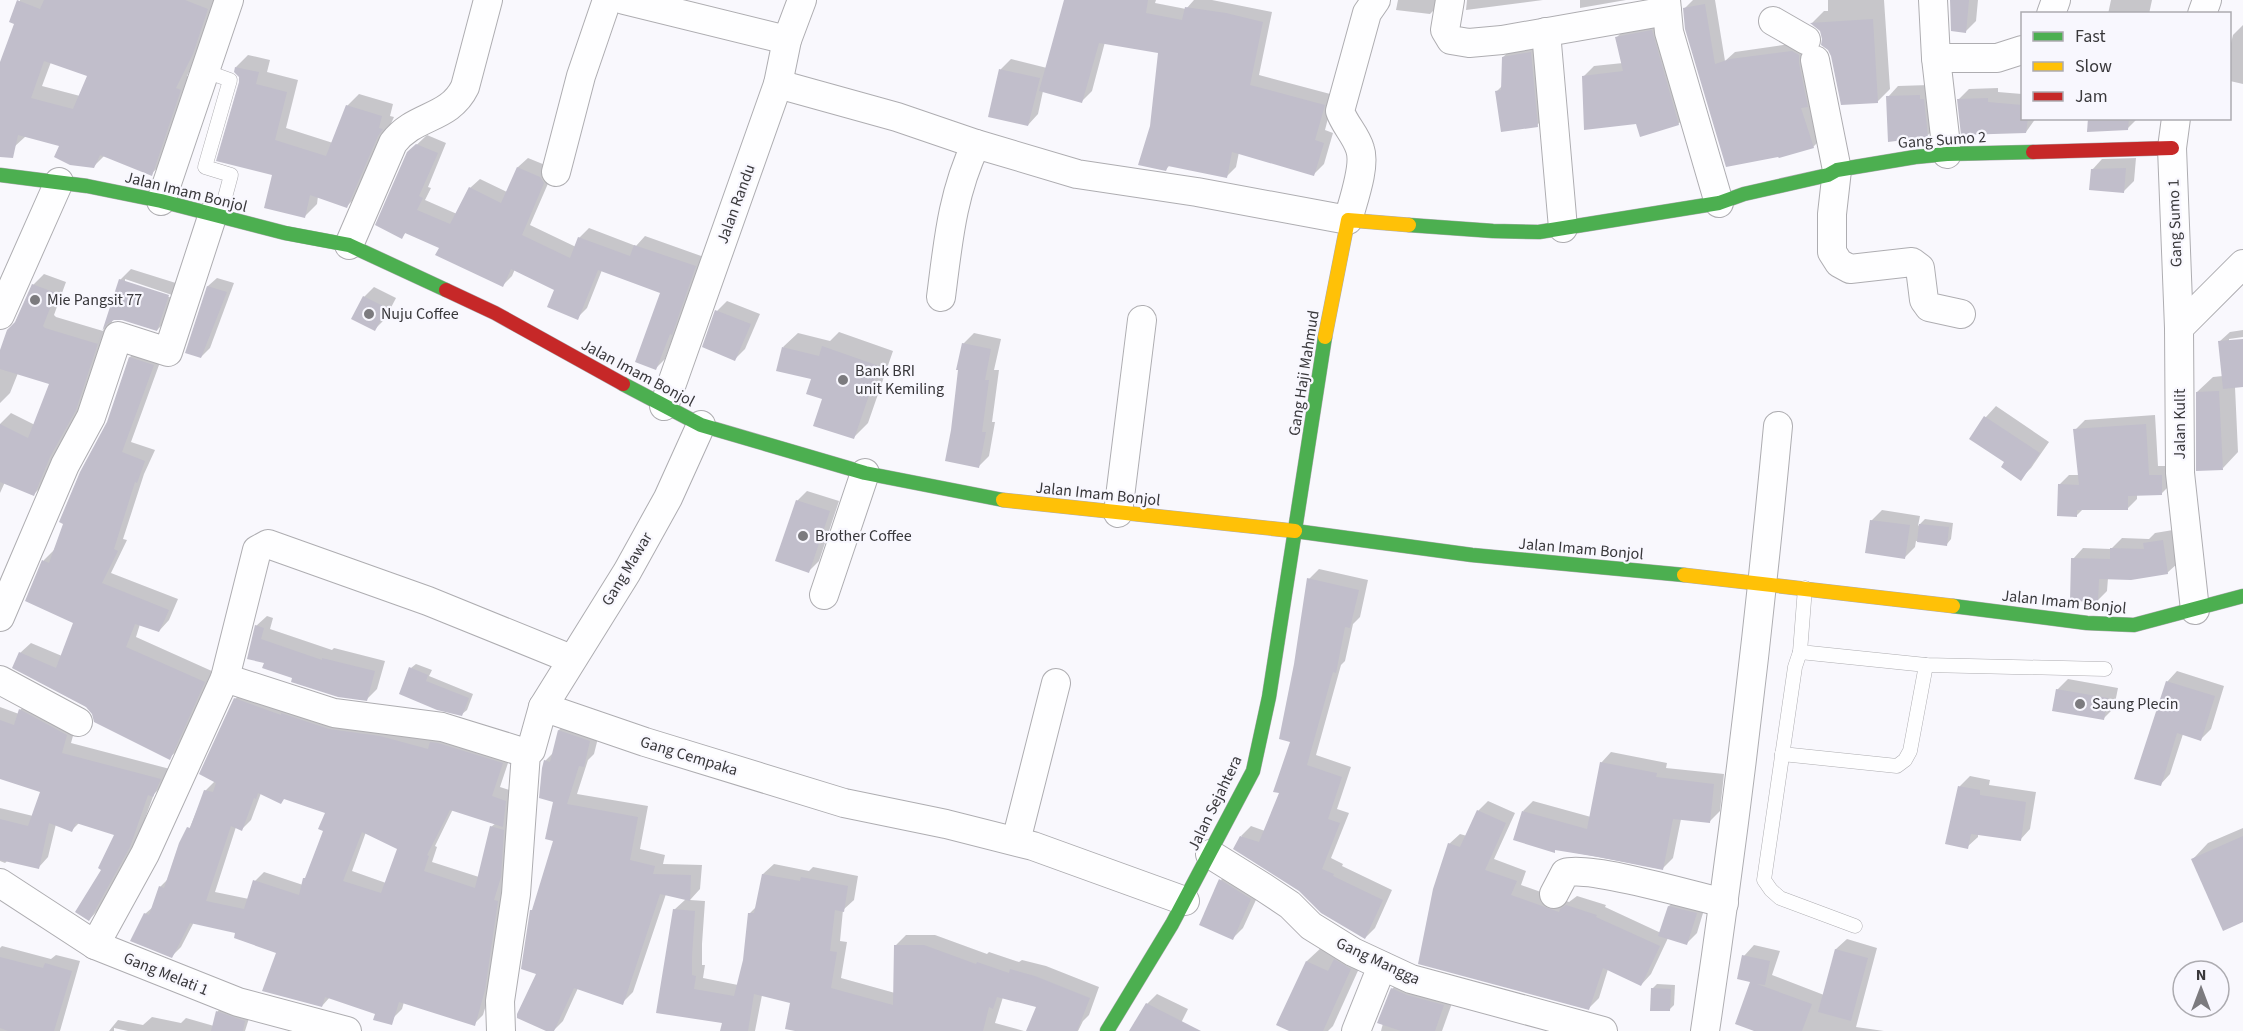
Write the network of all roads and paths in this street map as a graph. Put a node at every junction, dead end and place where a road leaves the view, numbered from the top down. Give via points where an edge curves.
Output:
1 (229, 0) edge
2 (488, 0) edge
3 (607, 0) edge
4 (624, 0) edge
5 (801, 0) edge
6 (1376, 0) edge
7 (1450, 0) edge
8 (1933, 0) edge
9 (1666, 5) edge
10 (1773, 21) dead end
11 (1546, 32) junction
12 (787, 40) junction
13 (2021, 50) edge
14 (1936, 58) junction
15 (205, 71) junction
16 (778, 84) junction
17 (2176, 120) edge
18 (976, 144) junction
19 (2172, 148) junction
20 (1947, 154) junction
21 (1837, 171) junction
22 (556, 172) dead end
23 (0, 175) edge
24 (59, 182) junction
25 (161, 201) junction
26 (1719, 203) junction
27 (216, 215) junction
28 (1348, 220) junction
29 (1563, 228) junction
30 (349, 245) junction
31 (2243, 264) edge
32 (941, 297) dead end
33 (1961, 314) dead end
34 (0, 315) edge
35 (1142, 320) dead end
36 (2179, 328) junction
37 (664, 406) junction
38 (701, 425) junction
39 (1778, 426) dead end
40 (865, 473) junction
41 (1118, 513) junction
42 (1296, 531) junction
43 (1764, 583) junction
44 (1805, 588) junction
45 (824, 595) dead end
46 (2243, 596) edge
47 (2195, 610) junction
48 (0, 617) edge
49 (1800, 652) junction
50 (571, 659) junction
51 (1926, 665) junction
52 (2105, 669) dead end
53 (225, 678) junction
54 (0, 680) edge
55 (1056, 682) dead end
56 (543, 707) junction
57 (78, 722) dead end
58 (526, 753) junction
59 (1782, 754) junction
60 (1016, 841) junction
61 (1210, 854) junction
62 (0, 883) edge
63 (1554, 894) dead end
64 (1185, 901) junction
65 (1724, 903) junction
66 (1855, 926) dead end
67 (95, 945) junction
68 (1382, 966) junction
69 (1518, 1020) edge
70 (347, 1031) edge
71 (501, 1031) edge
72 (1107, 1031) edge
73 (1356, 1031) edge
74 (1603, 1031) edge
75 (1705, 1031) edge

1 - 15 street
2 - 30 street via 459,99 448,109 409,127 393,143
3 - 22 street via 581,76
4 - 12 street
5 - 12 street, Jalan Randu
6 - 28 street via 1367,13 1340,111 1362,156
7 - 11 street via 1445,30 1450,40 1469,43
8 - 14 street
9 - 11 street
9 - 26 street via 1669,32
10 - 21 street via 1811,50
11 - 29 street
12 - 16 street, Jalan Randu
13 - 14 street via 1997,58
14 - 20 street
15 - 25 street
15 - 27 lane via 230,80 205,166 231,175
16 - 18 street
16 - 37 street, Jalan Randu
17 - 19 street, Gang Sumo 1
18 - 28 street via 1077,174
18 - 32 street via 952,213
19 - 20 main road, Gang Sumo 2
19 - 36 street, Gang Sumo 1
20 - 21 main road, Gang Sumo 2
21 - 26 main road, Gang Sumo 2
21 - 33 street via 1832,252 1839,263 1850,269 1912,262 1920,268 1924,300 1929,307
23 - 24 main road, Jalan Imam Bonjol
24 - 25 main road, Jalan Imam Bonjol
24 - 34 street
25 - 27 main road, Jalan Imam Bonjol
26 - 29 main road, Gang Sumo 2
27 - 30 main road, Jalan Imam Bonjol
27 - 48 street via 168,352 118,336 91,417 65,465
28 - 29 main road, Gang Sumo 2 via 1521,233
28 - 42 main road, Gang Haji Mahmud via 1319,368
30 - 37 main road, Jalan Imam Bonjol via 495,313
31 - 36 street
35 - 41 street
36 - 47 street, Jalan Kulit via 2180,473
37 - 38 main road, Jalan Imam Bonjol
38 - 40 main road, Jalan Imam Bonjol
38 - 50 street, Gang Mawar via 668,498 627,572
39 - 43 street
40 - 41 main road, Jalan Imam Bonjol via 993,498
40 - 45 street
41 - 42 main road, Jalan Imam Bonjol
42 - 43 main road, Jalan Imam Bonjol via 1472,555
42 - 61 main road, Jalan Sejahtera via 1253,771
43 - 44 main road, Jalan Imam Bonjol
43 - 65 street
44 - 47 main road, Jalan Imam Bonjol via 2133,626
44 - 49 lane
46 - 47 main road, Jalan Imam Bonjol
49 - 51 lane
49 - 59 lane
50 - 53 street via 428,601 268,544 257,550
50 - 56 street, Gang Mawar
51 - 52 lane
51 - 59 lane via 1910,751 1897,766
53 - 58 street via 334,714 442,727
53 - 67 street via 145,854
54 - 57 street
55 - 60 street
56 - 58 street via 531,750
56 - 60 street, Gang Cempaka via 834,800
58 - 71 street via 516,894 500,1001
59 - 66 lane via 1764,880 1780,898
60 - 64 street, Gang Cempaka
61 - 64 main road, Jalan Sejahtera
61 - 68 street, Gang Mangga via 1290,905 1311,926
62 - 67 street, Gang Melati 1
63 - 65 street via 1565,873 1571,871
64 - 72 main road, Jalan Sejahtera
65 - 75 street
67 - 70 street, Gang Melati 1 via 238,1002
68 - 69 street, Gang Mangga
68 - 73 street
69 - 74 street, Gang Mangga

